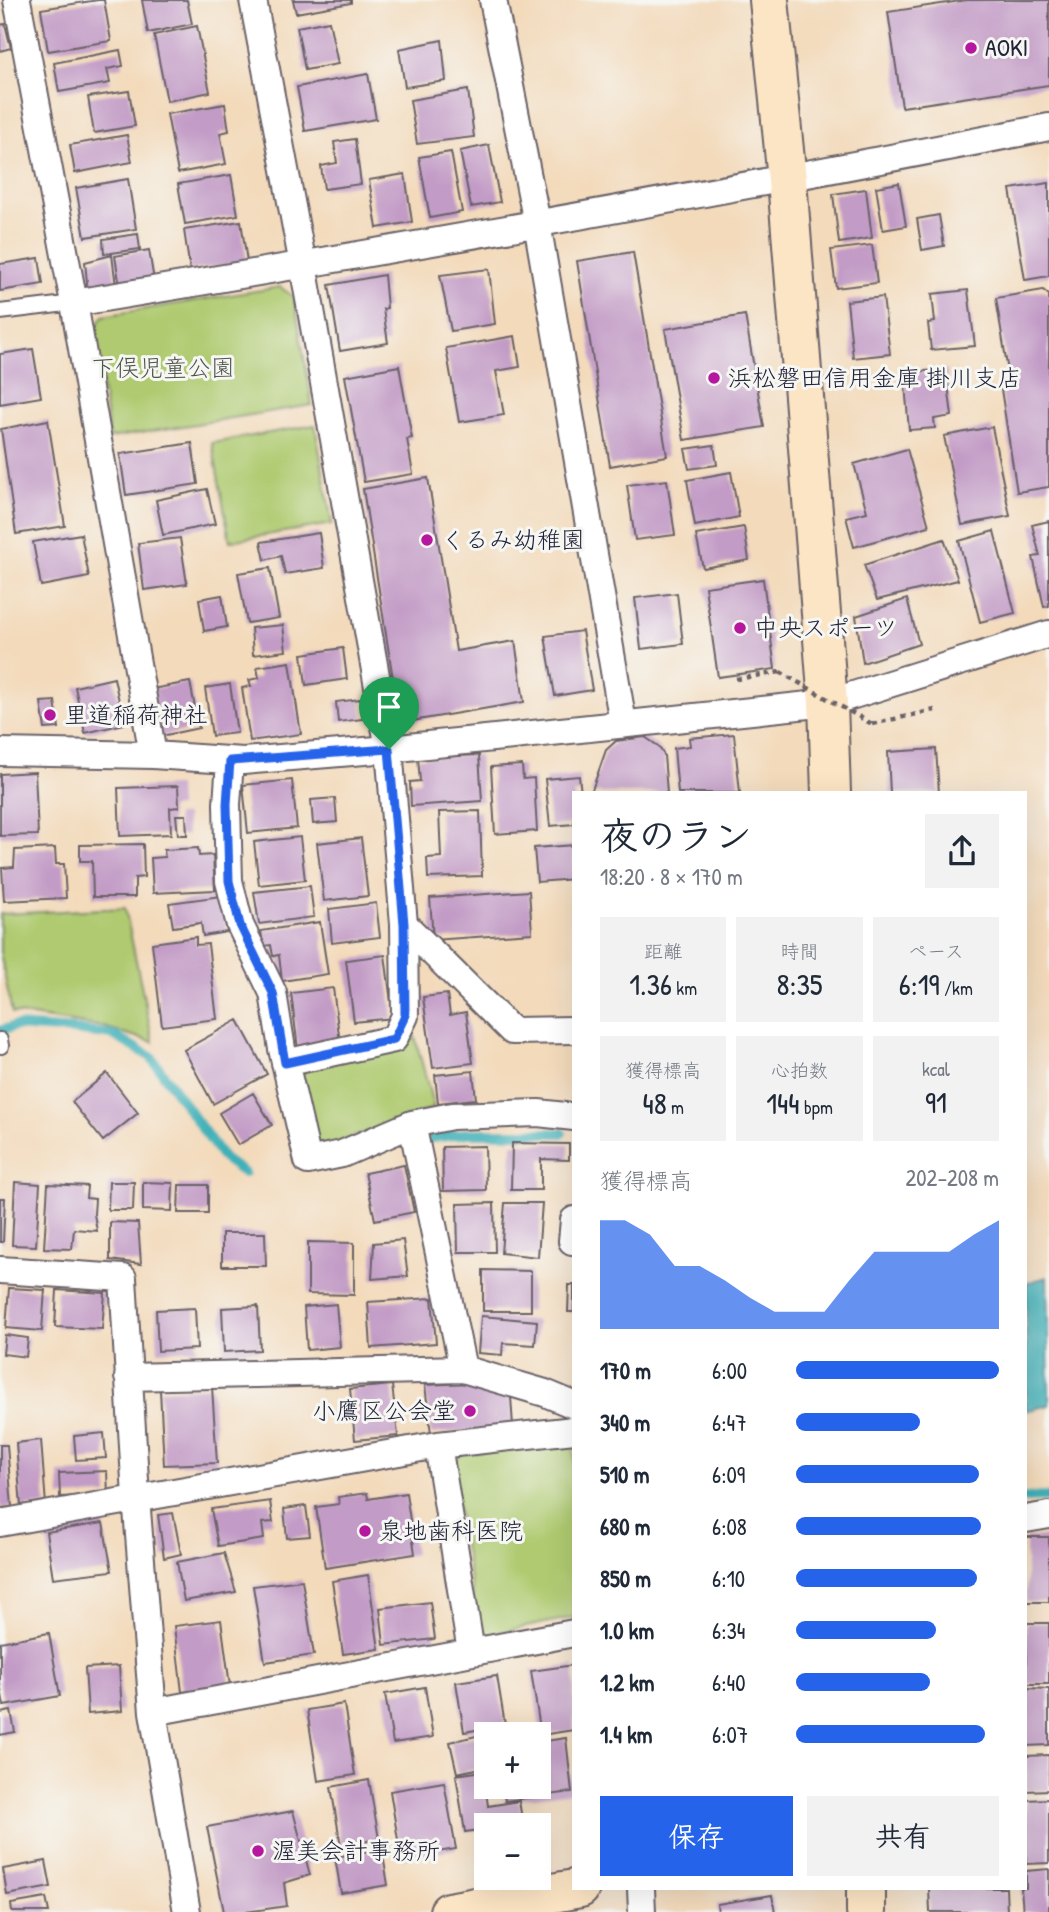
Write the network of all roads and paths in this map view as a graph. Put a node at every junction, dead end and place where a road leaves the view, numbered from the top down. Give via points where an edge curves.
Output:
1 (17, 0) edge
2 (253, 0) edge
3 (493, 0) edge
4 (769, 0) edge
5 (1049, 127) edge
6 (787, 180) junction
7 (537, 223) junction
8 (303, 265) junction
9 (74, 303) junction
10 (0, 312) edge
11 (1049, 634) edge
12 (733, 680) dead end
13 (828, 702) junction
14 (935, 710) dead end
15 (624, 723) junction
16 (389, 749) junction
17 (0, 752) edge
18 (153, 755) junction
19 (230, 761) junction
20 (831, 791) edge
21 (404, 924) junction
22 (572, 1030) edge
23 (0, 1040) edge
24 (1, 1046) edge
25 (285, 1063) junction
26 (572, 1116) edge
27 (412, 1124) junction
28 (0, 1270) edge
29 (463, 1368) junction
30 (128, 1377) junction
31 (572, 1404) edge
32 (572, 1430) edge
33 (438, 1445) junction
34 (136, 1497) junction
35 (1049, 1515) edge
36 (1027, 1519) edge
37 (0, 1523) edge
38 (572, 1633) edge
39 (471, 1652) junction
40 (153, 1712) junction
41 (572, 1889) edge
42 (641, 1890) edge
43 (866, 1890) edge
44 (187, 1912) edge
45 (449, 1912) edge
46 (642, 1912) edge
47 (866, 1912) edge

1 - 9 street
2 - 8 street
3 - 7 street
4 - 6 street
5 - 6 street
6 - 7 street
6 - 13 street
7 - 8 street
7 - 15 street
8 - 9 street
8 - 16 street
9 - 10 lane
9 - 18 street
11 - 13 street
12 - 14 path, bridge via 780,672 872,724
13 - 15 street
13 - 20 street
15 - 16 street
16 - 19 street
16 - 21 street
17 - 18 street
18 - 19 street
19 - 25 street via 229,881 240,925 273,993
21 - 22 street via 512,1031
21 - 25 street via 405,1016 394,1039
23 - 24 lane
25 - 27 street via 308,1161 342,1154
26 - 27 street via 452,1116
27 - 29 street
28 - 30 street via 123,1278
29 - 30 street
29 - 31 street
30 - 34 street
32 - 33 street
33 - 34 street
33 - 39 street
34 - 37 street
34 - 40 street
35 - 36 street
38 - 39 street
39 - 40 street
40 - 44 street
41 - 45 street
42 - 46 street
43 - 47 street

